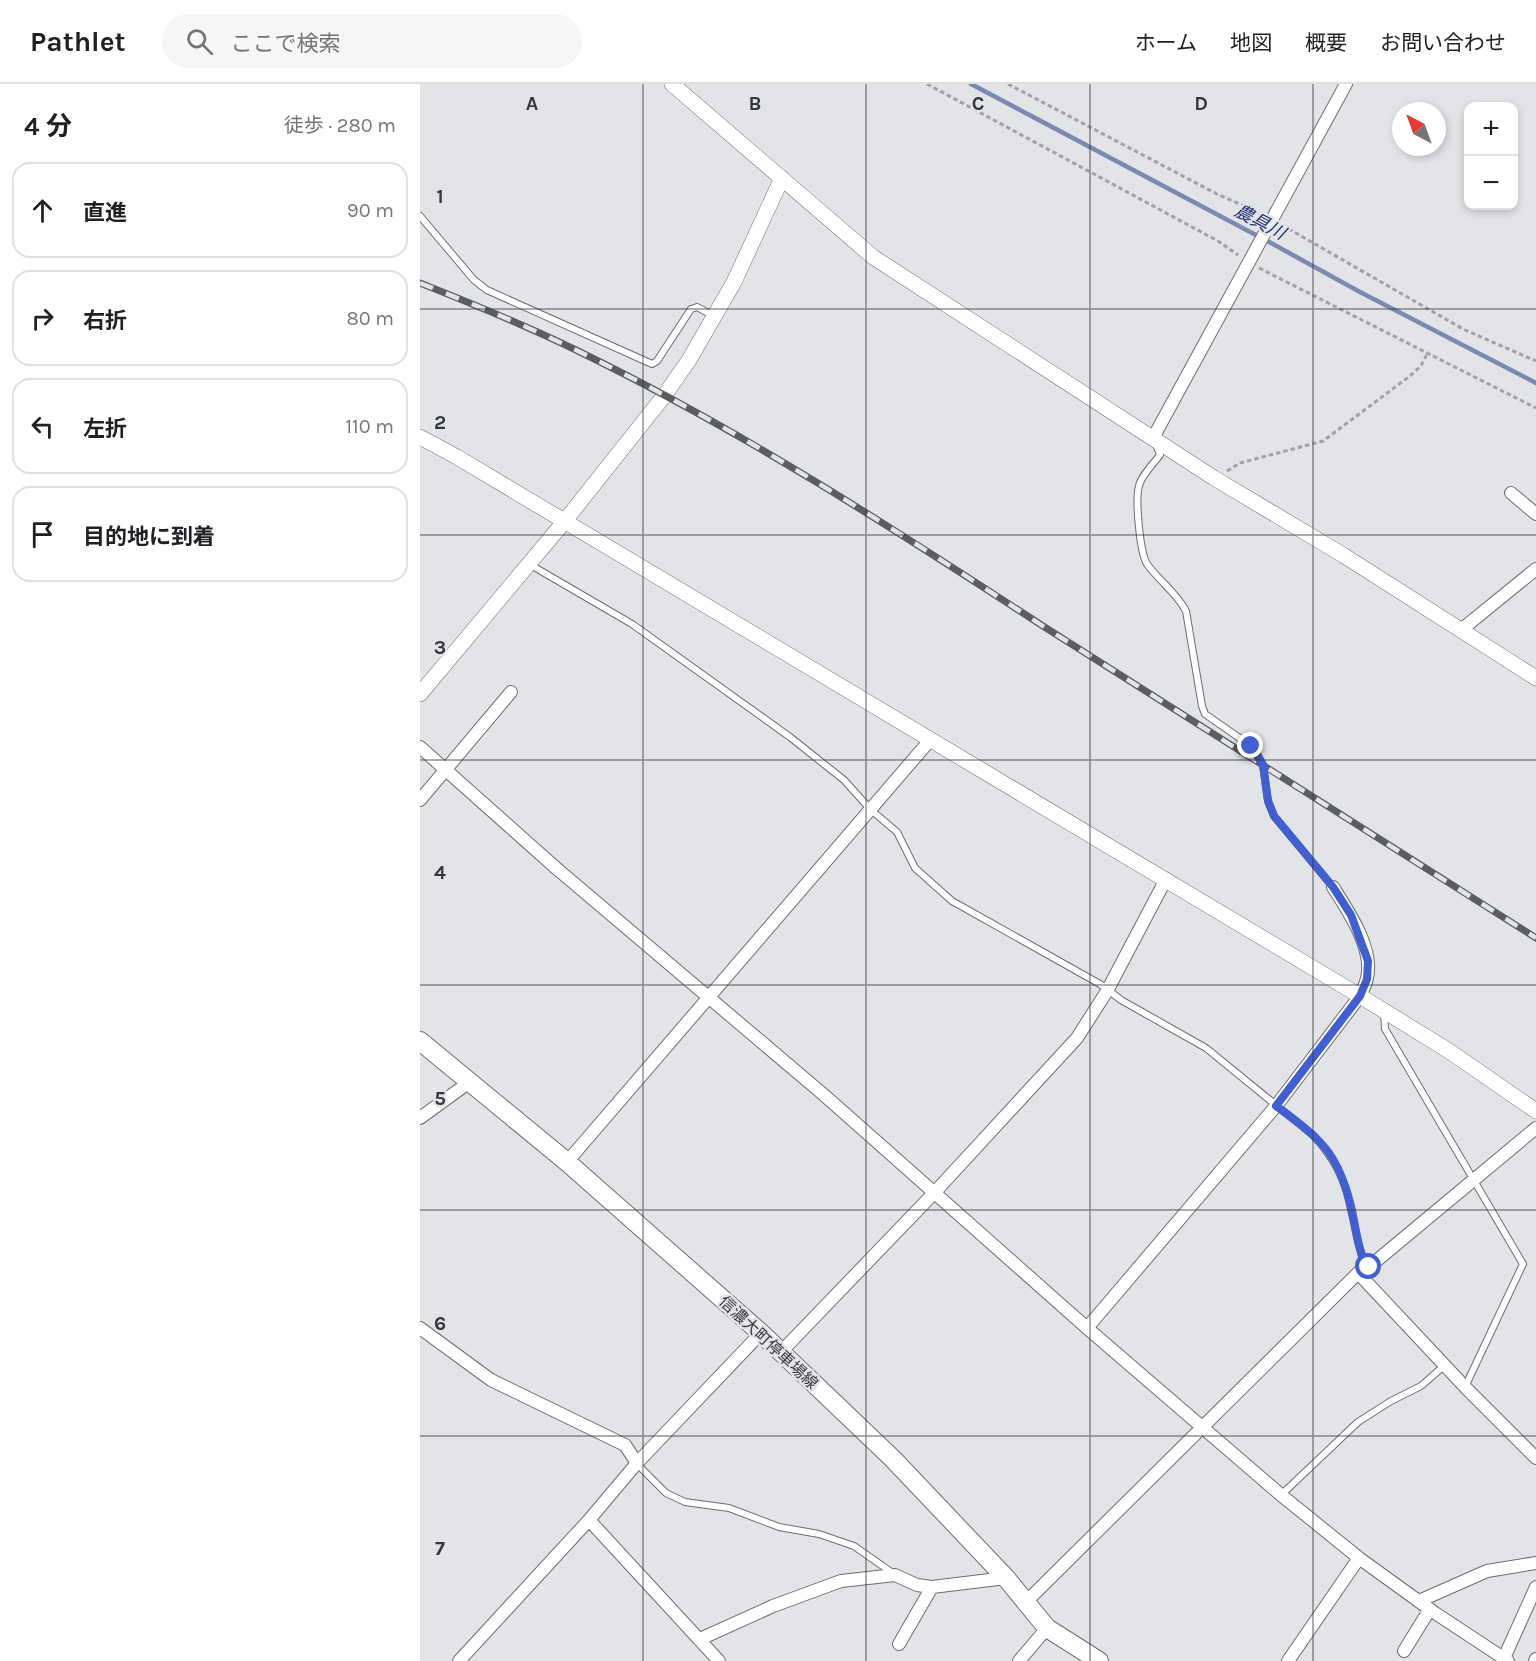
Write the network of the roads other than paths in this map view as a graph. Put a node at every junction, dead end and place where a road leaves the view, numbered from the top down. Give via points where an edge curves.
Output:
1 (672, 84) edge
2 (1346, 84) edge
3 (782, 178) junction
4 (420, 216) edge
5 (715, 317) junction
6 (420, 437) edge
7 (1153, 438) junction
8 (1511, 493) dead end
9 (1536, 514) edge
10 (564, 522) junction
11 (529, 564) junction
12 (1536, 569) edge
13 (1461, 630) junction
14 (1536, 678) edge
15 (511, 692) dead end
16 (420, 694) edge
17 (931, 740) junction
18 (420, 747) edge
19 (445, 770) junction
20 (420, 800) edge
21 (871, 810) junction
22 (1167, 879) junction
23 (1333, 887) joint
24 (1107, 991) junction
25 (710, 996) junction
26 (1360, 996) junction
27 (1384, 1011) junction
28 (420, 1041) edge
29 (471, 1081) junction
30 (1276, 1106) junction
31 (1536, 1111) edge
32 (420, 1118) edge
33 (1536, 1128) edge
34 (567, 1162) junction
35 (1473, 1180) junction
36 (935, 1192) junction
37 (1364, 1270) junction
38 (420, 1328) edge
39 (1087, 1328) junction
40 (761, 1333) junction
41 (781, 1352) junction
42 (1444, 1365) junction
43 (1465, 1387) junction
44 (1203, 1428) junction
45 (1536, 1458) edge
46 (637, 1463) junction
47 (1281, 1495) junction
48 (589, 1520) junction
49 (1359, 1558) junction
50 (1536, 1563) edge
51 (895, 1575) junction
52 (1006, 1578) junction
53 (932, 1587) junction
54 (1536, 1587) edge
55 (1419, 1600) junction
56 (1027, 1601) junction
57 (1430, 1609) junction
58 (1047, 1628) junction
59 (700, 1639) junction
60 (899, 1644) dead end
61 (1404, 1650) dead end
62 (1506, 1660) edge
63 (459, 1661) edge
64 (719, 1661) edge
65 (1018, 1661) edge
66 (1099, 1661) edge
67 (1288, 1661) edge

1 - 3 street
2 - 7 street
3 - 5 street
3 - 7 street via 873,257
4 - 5 lane via 487,290 652,364 691,309 697,307
5 - 10 street via 664,396
6 - 10 street
7 - 13 street
7 - 23 lane via 1160,455 1139,484 1137,506 1143,557 1186,610 1202,706 1206,714 1257,754 1274,816
8 - 9 street
10 - 11 street
10 - 17 street
11 - 16 street
11 - 21 lane via 632,624 790,737 844,780
12 - 13 street
13 - 14 street
15 - 19 street
17 - 21 street
17 - 22 street
18 - 19 street
19 - 20 street
19 - 25 street
21 - 24 lane via 897,832 915,867 952,901
21 - 25 street
22 - 24 street
22 - 26 street
23 - 26 street via 1351,915 1368,961 1367,979
24 - 30 lane via 1206,1048
24 - 36 street via 1077,1038
25 - 34 street
25 - 36 street
26 - 27 street
26 - 30 street
27 - 31 street
27 - 35 lane via 1385,1029
28 - 29 main road, 信濃大町停車場線
29 - 32 street
29 - 34 main road, 信濃大町停車場線
30 - 37 lane via 1330,1154 1351,1206
30 - 39 street
33 - 35 street
34 - 40 main road, 信濃大町停車場線
35 - 37 street
35 - 43 lane via 1523,1264
36 - 39 street
36 - 41 street
37 - 42 street
37 - 44 street
38 - 46 street via 491,1380 624,1445
39 - 44 street
40 - 41 main road, 信濃大町停車場線
40 - 46 street
41 - 52 main road, 信濃大町停車場線 via 893,1459
42 - 43 street
42 - 47 lane via 1421,1386 1358,1422
43 - 45 street
44 - 47 street
44 - 56 street
46 - 48 street
46 - 51 lane via 666,1493 685,1502 729,1508 779,1527 819,1534 854,1546
47 - 49 street
48 - 59 street
48 - 63 street
49 - 55 street
49 - 67 street
50 - 55 street via 1487,1571
51 - 53 street
51 - 59 street via 841,1581
52 - 53 street
52 - 56 main road, 信濃大町停車場線
53 - 60 street
54 - 62 street
55 - 57 street
56 - 58 main road, 信濃大町停車場線
57 - 61 street
57 - 62 street
58 - 65 street
58 - 66 main road, 信濃大町停車場線
59 - 64 street

